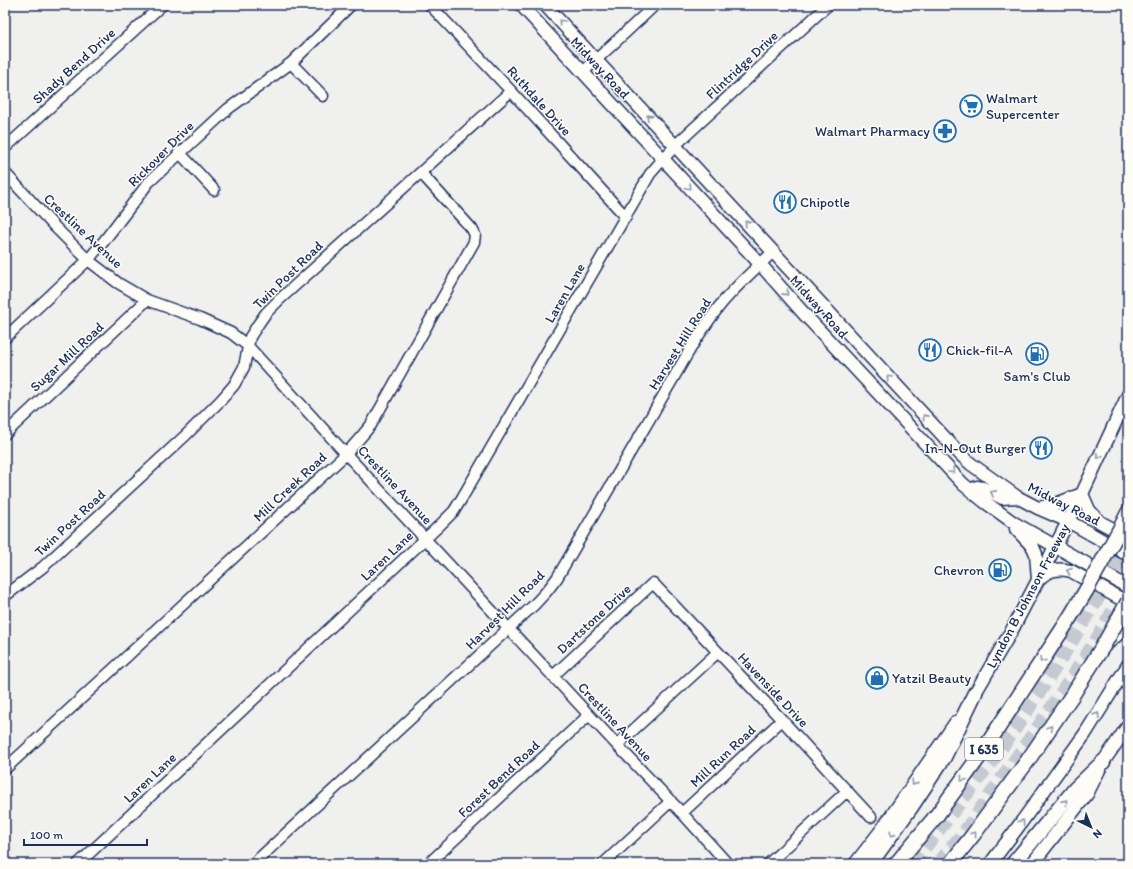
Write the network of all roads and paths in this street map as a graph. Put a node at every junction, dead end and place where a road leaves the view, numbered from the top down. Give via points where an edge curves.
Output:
1 (162, 5) edge
2 (351, 5) edge
3 (430, 5) edge
4 (521, 5) edge
5 (545, 5) edge
6 (655, 5) edge
7 (828, 5) edge
8 (596, 60) junction
9 (291, 63) junction
10 (583, 72) junction
11 (511, 91) junction
12 (324, 96) dead end
13 (675, 146) junction
14 (5, 148) edge
15 (179, 152) junction
16 (663, 158) junction
17 (5, 173) edge
18 (421, 173) junction
19 (214, 190) dead end
20 (626, 217) junction
21 (773, 252) junction
22 (88, 260) junction
23 (760, 264) junction
24 (147, 300) junction
25 (851, 337) junction
26 (5, 338) edge
27 (248, 346) junction
28 (837, 349) junction
29 (1128, 395) edge
30 (911, 402) junction
31 (896, 413) junction
32 (5, 434) edge
33 (346, 454) junction
34 (971, 490) junction
35 (1082, 494) junction
36 (1017, 497) junction
37 (1038, 508) junction
38 (1128, 513) edge
39 (1008, 518) junction
40 (1068, 521) junction
41 (1124, 532) edge
42 (426, 539) junction
43 (1055, 546) junction
44 (1128, 555) edge
45 (1038, 580) junction
46 (653, 583) joint
47 (1128, 587) edge
48 (5, 596) edge
49 (1128, 603) edge
50 (1128, 624) edge
51 (509, 628) junction
52 (1103, 646) junction
53 (718, 652) junction
54 (1128, 665) edge
55 (553, 676) junction
56 (975, 692) junction
57 (589, 715) junction
58 (782, 720) junction
59 (1128, 726) edge
60 (617, 745) junction
61 (1103, 762) junction
62 (5, 769) edge
63 (847, 791) junction
64 (671, 802) junction
65 (682, 813) junction
66 (871, 817) dead end
67 (78, 864) edge
68 (253, 864) edge
69 (428, 864) edge
70 (603, 864) edge
71 (728, 864) edge
72 (768, 864) edge
73 (855, 864) edge
74 (870, 864) edge
75 (896, 864) edge
76 (950, 864) edge
77 (990, 864) edge
78 (1013, 864) edge
79 (1032, 864) edge

1 - 14 street, Shady Bend Drive
2 - 9 street, Rickover Drive
3 - 11 street, Ruthdale Drive
4 - 10 main road, Midway Road
8 -> 5 main road, Midway Road
6 - 8 street
7 - 13 street, Flintridge Drive
8 - 10 street
13 -> 8 main road, Midway Road
9 - 12 street
9 - 15 street, Rickover Drive via 228,109
10 - 16 main road, Midway Road
11 - 18 street, Twin Post Road
11 - 20 street, Ruthdale Drive
13 - 16 street, Laren Lane
21 -> 13 main road, Midway Road
15 - 19 street
15 - 22 street, Rickover Drive via 149,182
16 - 20 street, Laren Lane via 650,174
16 -> 23 main road, Midway Road
17 - 22 street, Crestline Avenue
18 - 27 street, Twin Post Road via 266,313 250,337
18 - 33 street, Mill Creek Road via 472,229 475,235 474,242 371,425
20 - 42 street, Laren Lane via 454,511
21 - 23 street, Harvest Hill Road
21 - 25 main road, Midway Road
22 - 24 street, Crestline Avenue via 118,283
22 - 26 street, Rickover Drive
23 -> 28 main road, Midway Road
23 - 51 street, Harvest Hill Road via 722,303 695,341 557,578
24 - 27 street, Crestline Avenue via 231,333
24 - 32 street, Sugar Mill Road
25 - 28 main road
30 -> 25 main road, Midway Road
27 - 33 street, Crestline Avenue
27 - 48 street, Twin Post Road via 244,367 234,385 221,400 43,567
28 - 31 main road, Midway Road
29 -> 35 main road, Lyndon B Johnson Freeway
30 - 31 main road
36 -> 30 main road, Midway Road via 958,453
31 -> 34 main road, Midway Road
33 - 42 street, Crestline Avenue
33 - 62 street, Mill Creek Road
36 -> 34 main road via 1002,498 977,487
34 - 39 main road, Midway Road
35 - 37 main road
35 - 40 main road, Lyndon B Johnson Freeway
35 - 41 main road via 1088,510 1100,522
36 - 37 main road, Midway Road
37 - 40 main road, Midway Road
38 - 41 highway, I 635
39 - 43 main road, Midway Road
39 - 45 main road via 1033,547
40 - 43 main road, Lyndon B Johnson Freeway
40 - 44 main road, Midway Road
41 -> 75 highway, I 635, bridge via 979,757 937,815
42 - 51 street, Crestline Avenue
42 - 67 street, Laren Lane
43 - 45 main road, Lyndon B Johnson Freeway
43 - 47 main road, Midway Road
49 -> 45 main road via 1071,571 1054,570 1045,573
45 - 56 main road, Lyndon B Johnson Freeway
46 - 53 street, Havenside Drive
46 - 55 street, Dartstone Drive
49 - 52 highway, I 635, bridge
50 - 52 highway
51 - 55 street, Crestline Avenue
51 - 68 street, Harvest Hill Road
76 -> 52 highway, I 635 via 1026,763
53 - 58 street, Havenside Drive
53 - 60 street
77 -> 54 main road via 1085,734
55 - 57 street, Crestline Avenue
56 -> 73 main road, Lyndon B Johnson Freeway via 883,828
56 -> 74 highway via 944,757
57 - 60 street, Crestline Avenue
57 - 69 street, Forest Bend Road
58 - 63 street, Havenside Drive
58 - 65 street, Mill Run Road
59 - 61 main road
60 - 64 street, Crestline Avenue
78 -> 61 highway via 1076,788
61 - 79 main road via 1087,794
63 - 66 street, Havenside Drive
63 - 72 street
64 - 65 street, Crestline Avenue
64 - 70 street
65 - 71 street, Crestline Avenue

